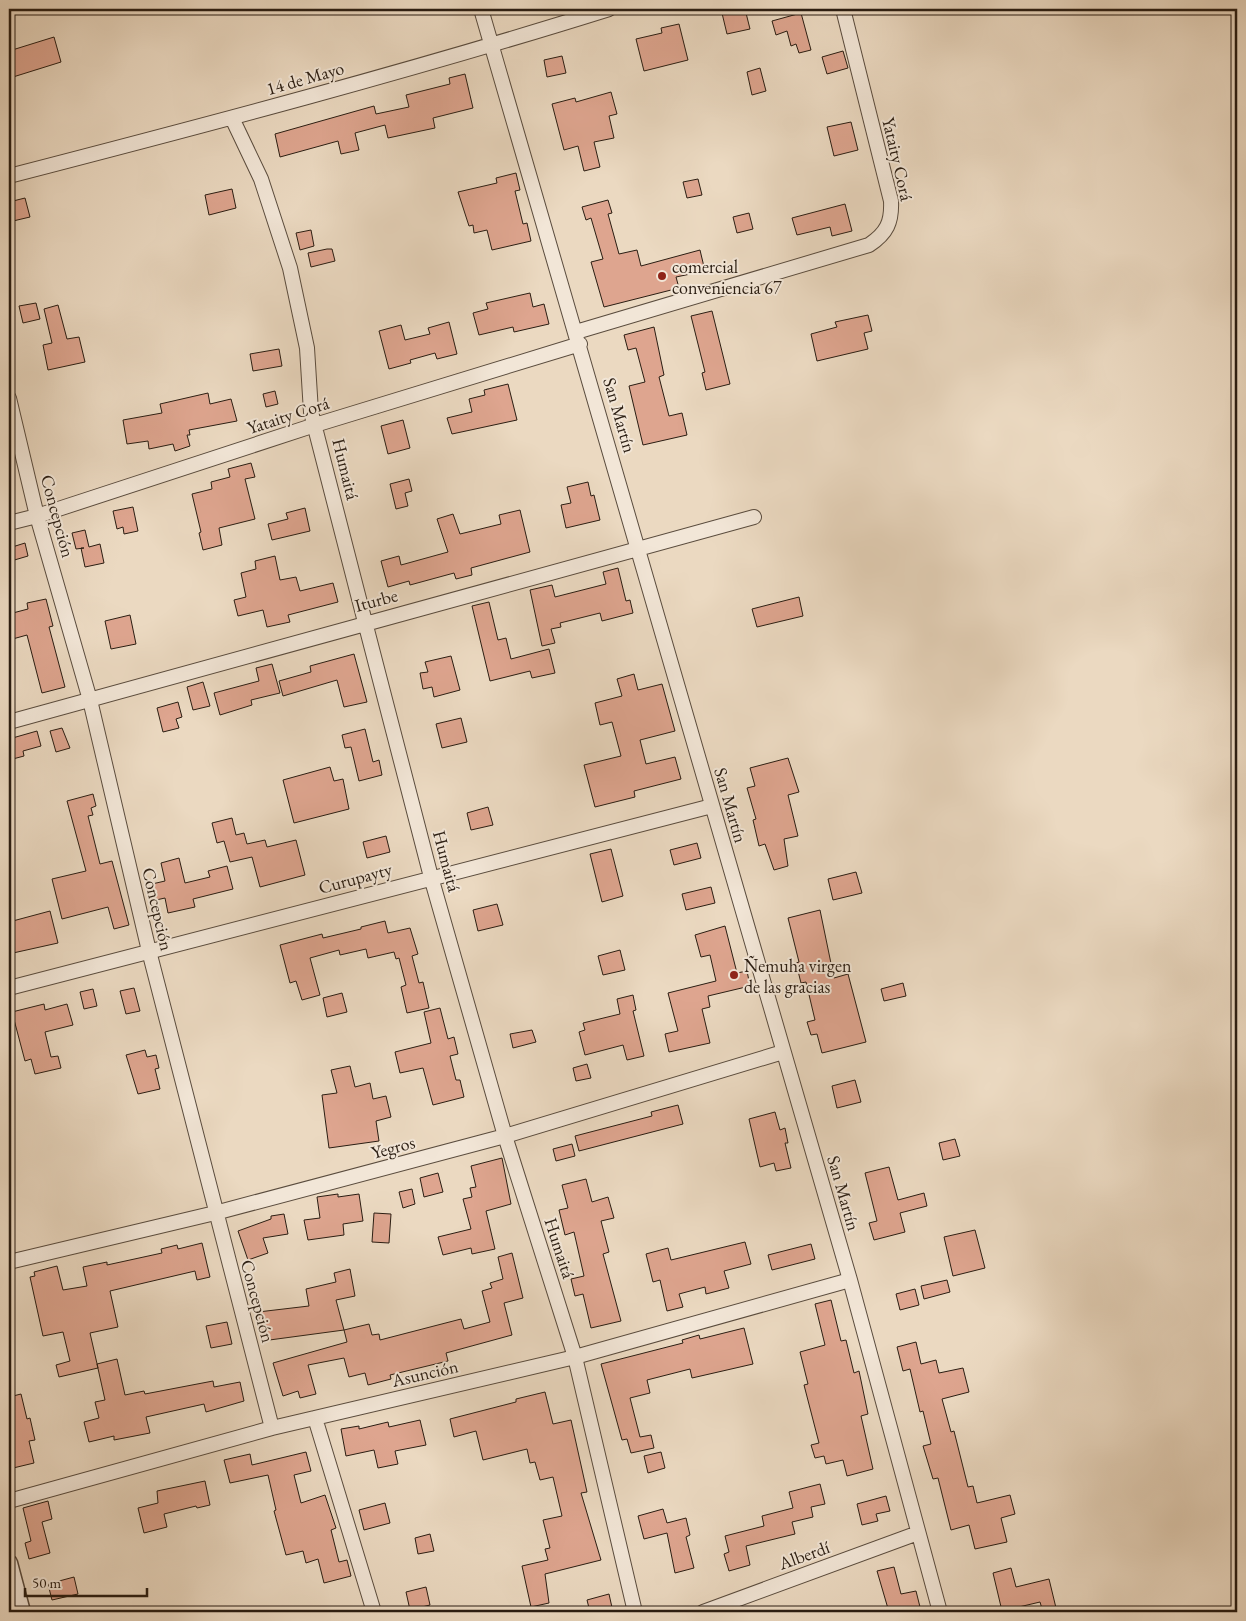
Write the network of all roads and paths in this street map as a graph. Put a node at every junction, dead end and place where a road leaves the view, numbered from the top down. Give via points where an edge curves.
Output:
1 (482, 9) edge
2 (609, 9) edge
3 (842, 9) edge
4 (492, 45) junction
5 (232, 118) junction
6 (9, 176) edge
7 (578, 338) junction
8 (9, 398) edge
9 (315, 425) junction
10 (37, 516) junction
11 (754, 517) dead end
12 (9, 523) edge
13 (639, 549) junction
14 (365, 622) junction
15 (90, 700) junction
16 (9, 722) edge
17 (712, 806) junction
18 (431, 877) junction
19 (149, 951) junction
20 (9, 988) edge
21 (783, 1052) junction
22 (505, 1136) junction
23 (215, 1213) junction
24 (9, 1262) edge
25 (850, 1280) junction
26 (575, 1357) junction
27 (315, 1418) junction
28 (272, 1428) junction
29 (9, 1501) edge
30 (918, 1533) junction
31 (9, 1563) edge
32 (22, 1612) edge
33 (374, 1612) edge
34 (635, 1612) edge
35 (703, 1612) edge
36 (940, 1612) edge

1 - 4 street, San Martín
2 - 4 street, 14 de Mayo
3 - 7 street, Yataity Corá via 891,201 891,220 887,229 869,245
4 - 5 street, 14 de Mayo
4 - 7 street, San Martín
5 - 6 street, 14 de Mayo
5 - 9 street, Humaitá via 260,179 290,268 307,348 308,392
7 - 9 street, Yataity Corá
7 - 13 street, San Martín
8 - 10 street, Concepción
9 - 10 street, Yataity Corá
9 - 14 street, Humaitá
10 - 12 street, Yataity Corá
10 - 15 street, Concepción
11 - 13 street, Iturbe
13 - 14 street, Iturbe
13 - 17 street, San Martín
14 - 15 street, Iturbe
14 - 18 street, Humaitá
15 - 16 street, Iturbe
15 - 19 street, Concepción
17 - 18 street, Curupayty
17 - 21 street, San Martín
18 - 19 street, Curupayty
18 - 22 street, Humaitá
19 - 20 street, Curupayty
19 - 23 street, Concepción
21 - 22 street, Yegros
21 - 25 street, San Martín
22 - 23 street, Yegros
22 - 26 street, Humaitá
23 - 24 street, Yegros
23 - 28 street, Concepción
25 - 26 street, Asunción
25 - 30 street, San Martín
26 - 27 street, Asunción
26 - 34 street, Humaitá
27 - 28 street, Asunción
27 - 33 street
28 - 29 street, Asunción
30 - 35 street, Alberdí
30 - 36 street, San Martín
31 - 32 street

